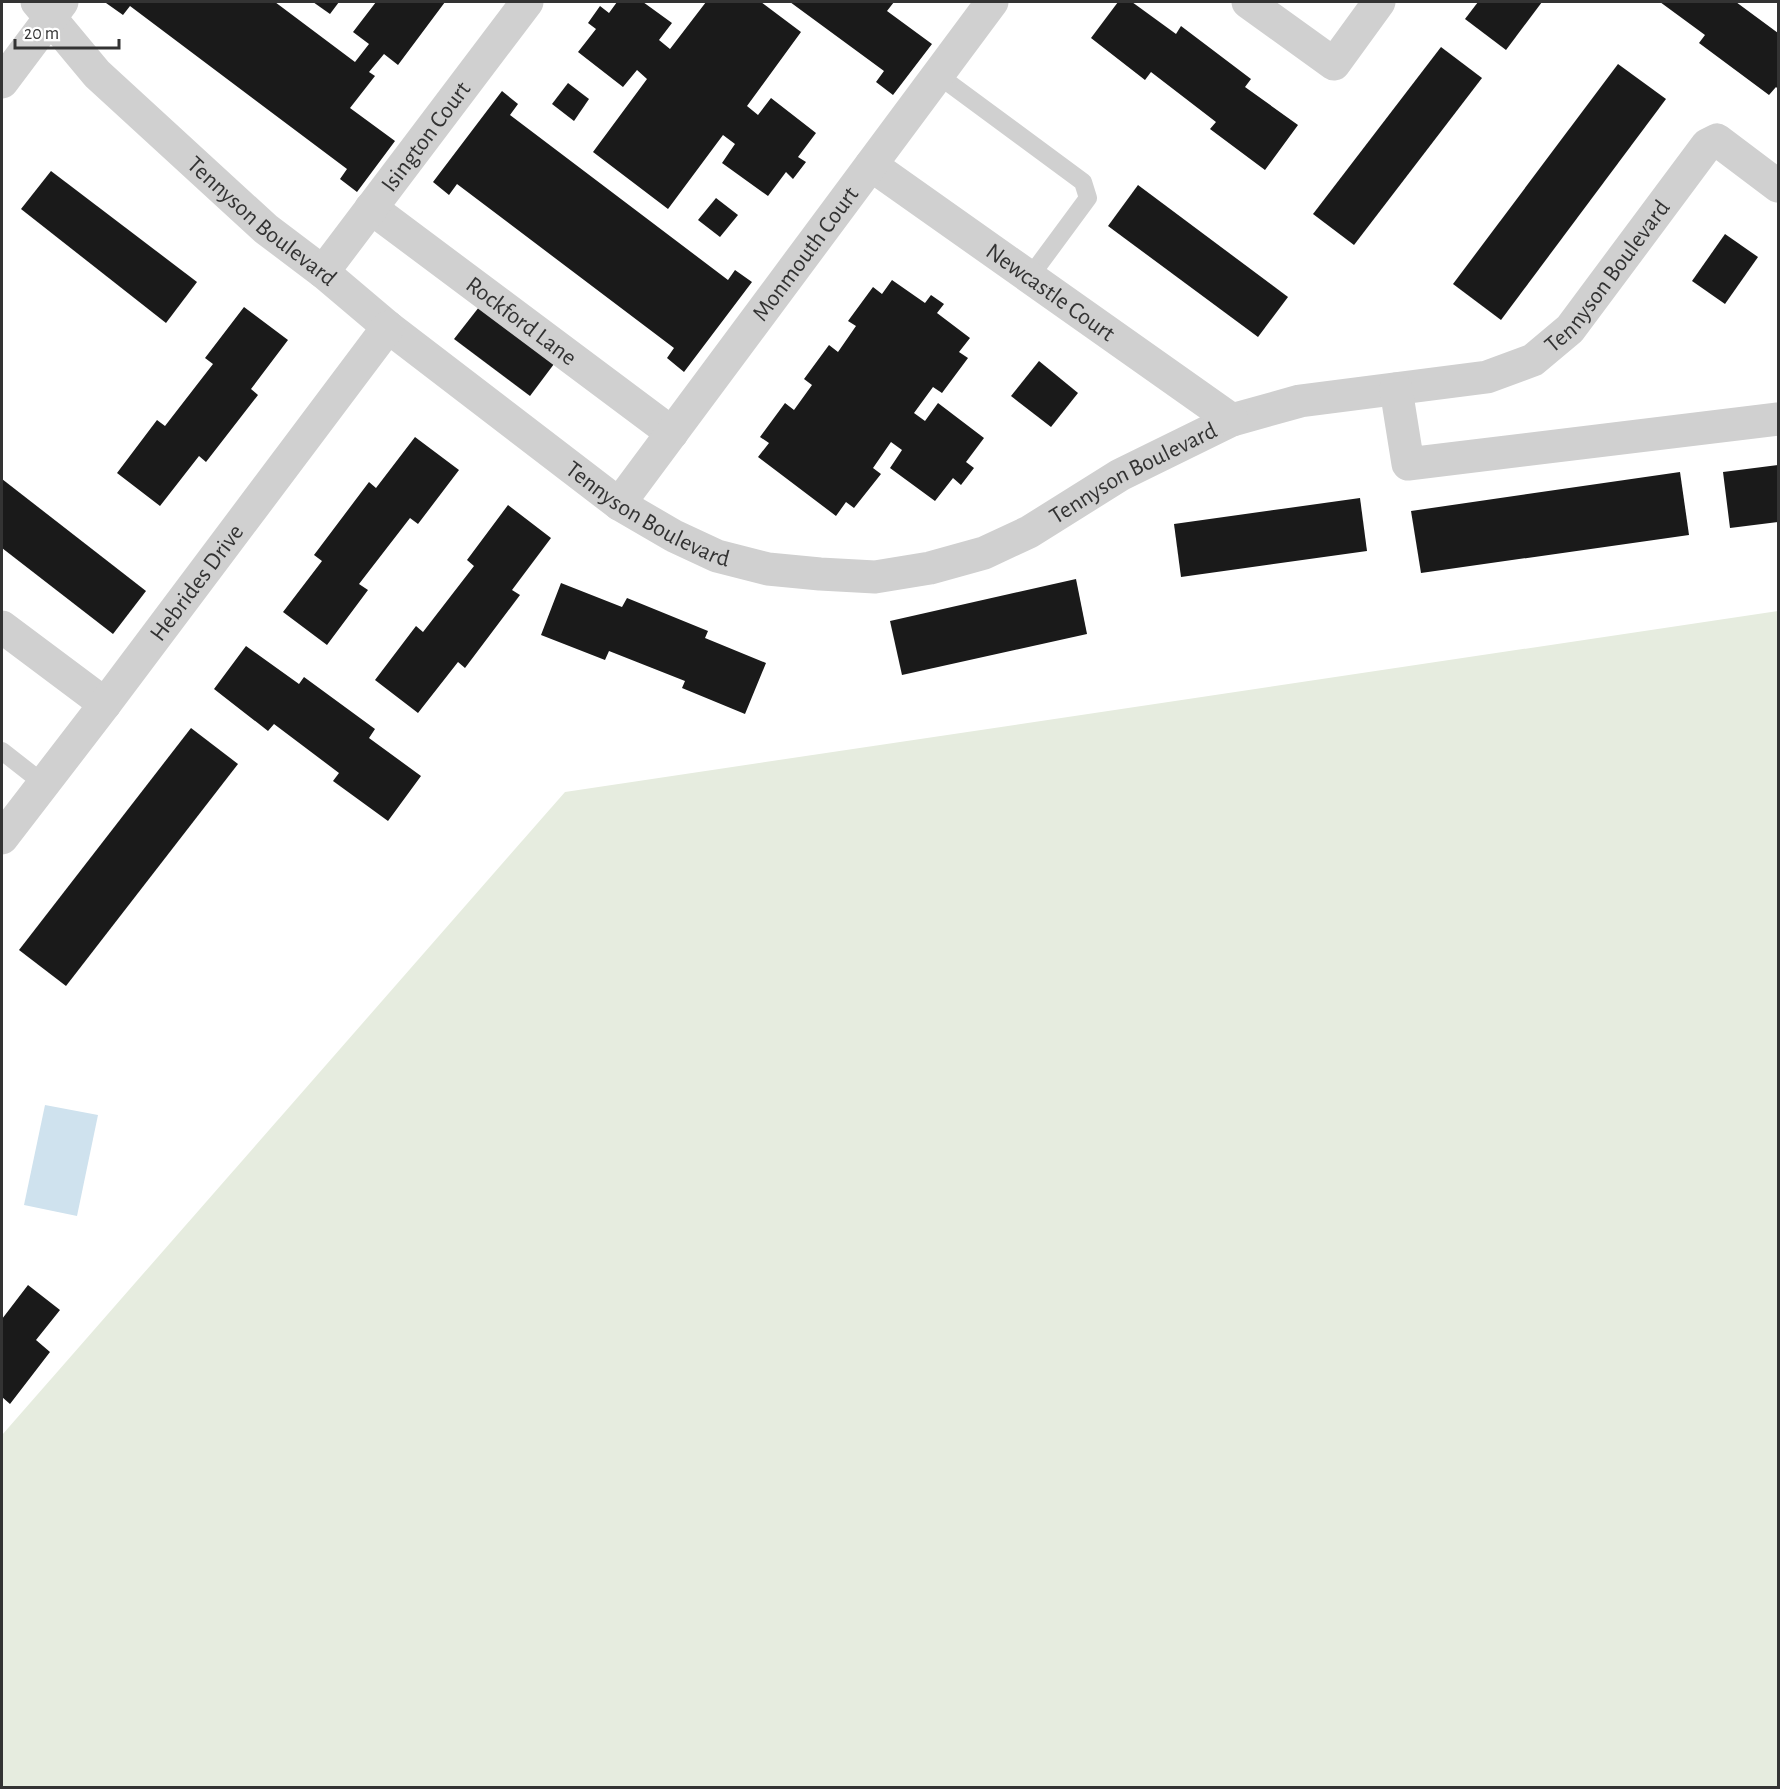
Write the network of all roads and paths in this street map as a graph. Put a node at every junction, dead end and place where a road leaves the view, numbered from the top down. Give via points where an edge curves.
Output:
1 (527, 2) edge
2 (992, 2) edge
3 (1250, 2) edge
4 (1379, 2) edge
5 (50, 7) edge
6 (938, 75) junction
7 (2, 82) edge
8 (871, 165) junction
9 (1779, 186) edge
10 (371, 208) junction
11 (323, 272) junction
12 (1029, 278) junction
13 (388, 327) junction
14 (1396, 389) junction
15 (1779, 419) edge
16 (1232, 420) junction
17 (672, 433) junction
18 (619, 504) junction
19 (2, 627) edge
20 (105, 704) junction
21 (2, 751) edge
22 (44, 784) junction
23 (2, 838) edge

1 - 10 street, Isington Court
2 - 6 street, Monmouth Court
3 - 4 street via 1334,64
5 - 7 street
5 - 11 street, Tennyson Boulevard via 97,74 266,229
6 - 8 street, Monmouth Court
6 - 12 lane via 1083,182 1088,198
8 - 12 street, Newcastle Court
8 - 17 street, Monmouth Court
9 - 14 street, Tennyson Boulevard via 1717,140 1707,145 1570,328 1533,360 1487,377
10 - 11 street, Isington Court
10 - 17 street, Rockford Lane
11 - 13 street, Tennyson Boulevard
12 - 16 street, Newcastle Court
13 - 18 street, Tennyson Boulevard
13 - 20 street, Hebrides Drive
14 - 15 street via 1408,464
14 - 16 street, Tennyson Boulevard via 1300,401
16 - 18 street, Tennyson Boulevard via 1120,475 1029,532 984,553 930,568 875,577 768,569 717,556
17 - 18 street, Monmouth Court
19 - 20 street
20 - 22 street, Hebrides Drive
21 - 22 lane
22 - 23 street, Hebrides Drive

